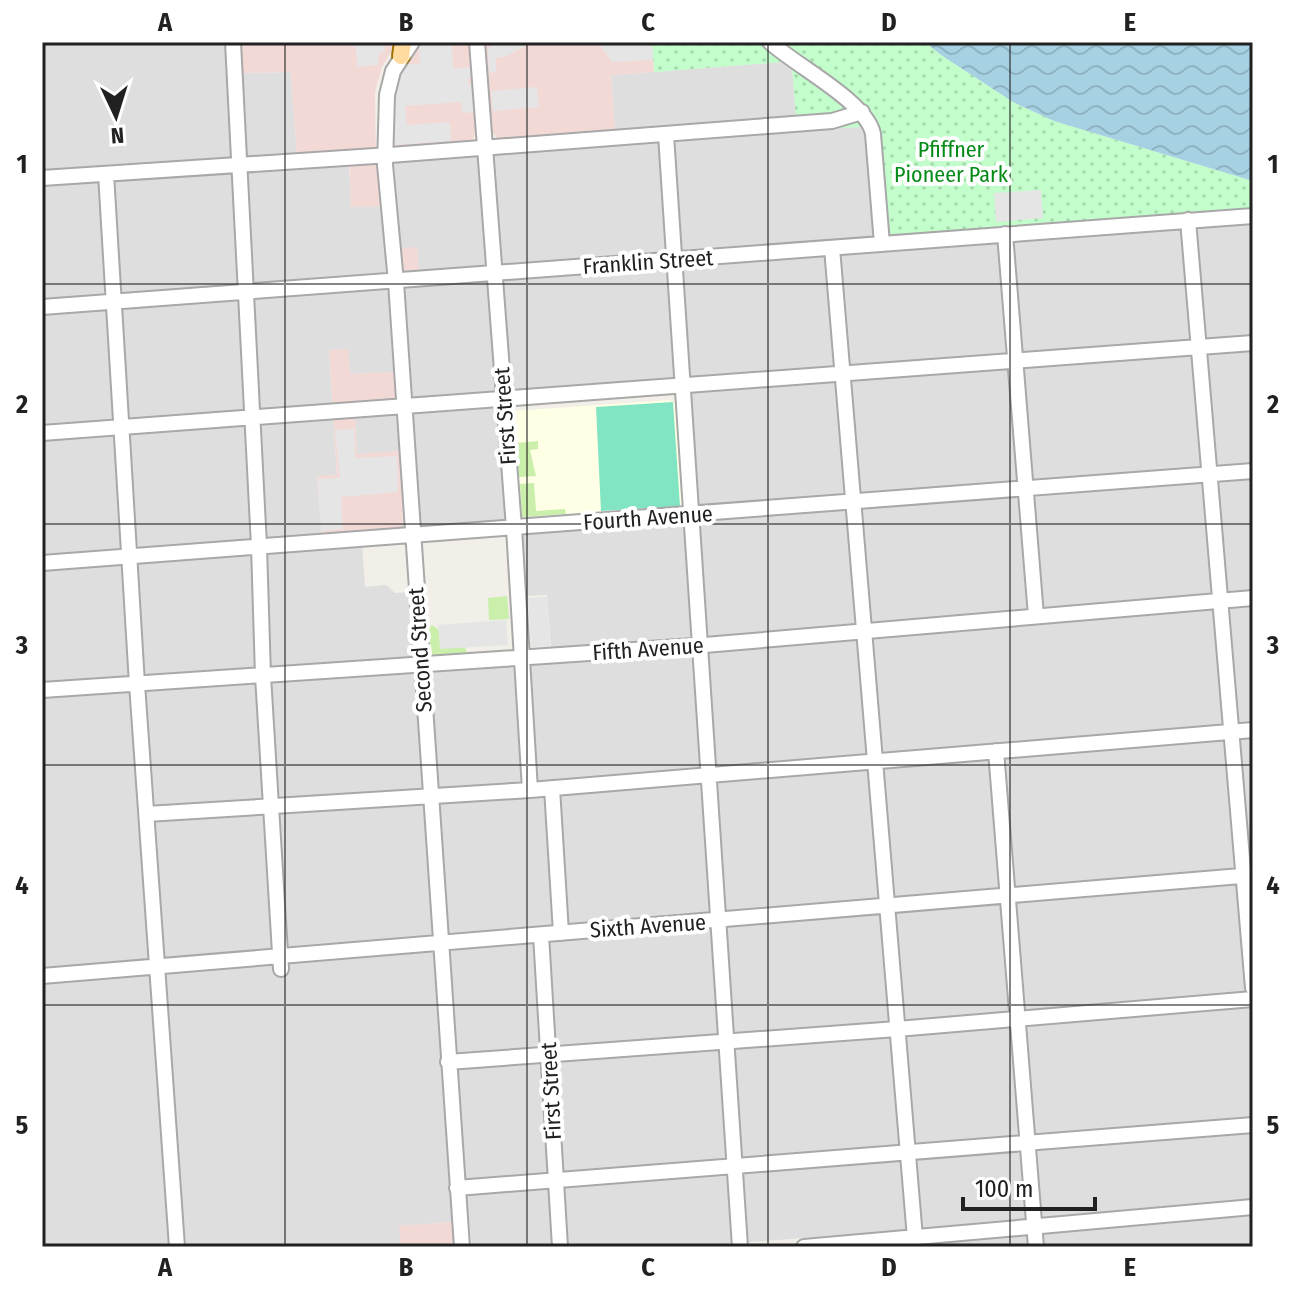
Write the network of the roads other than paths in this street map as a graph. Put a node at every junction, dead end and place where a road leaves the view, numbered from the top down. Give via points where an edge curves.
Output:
1 (233, 42) edge
2 (412, 42) edge
3 (477, 42) edge
4 (770, 42) edge
5 (402, 49) edge
6 (862, 112) junction
7 (666, 135) junction
8 (486, 148) junction
9 (387, 155) junction
10 (239, 165) junction
11 (106, 174) junction
12 (42, 178) edge
13 (1253, 216) edge
14 (1188, 220) junction
15 (1005, 234) junction
16 (882, 244) junction
17 (832, 248) junction
18 (675, 259) junction
19 (494, 274) junction
20 (396, 282) junction
21 (245, 293) junction
22 (114, 302) junction
23 (42, 307) edge
24 (1253, 343) edge
25 (1199, 347) junction
26 (1014, 362) junction
27 (841, 374) junction
28 (684, 386) junction
29 (504, 400) junction
30 (404, 407) junction
31 (253, 418) junction
32 (121, 427) junction
33 (42, 433) edge
34 (1253, 471) edge
35 (1210, 475) junction
36 (1025, 488) junction
37 (852, 501) junction
38 (693, 515) junction
39 (514, 528) junction
40 (412, 536) junction
41 (259, 546) junction
42 (129, 556) junction
43 (42, 563) edge
44 (1253, 598) edge
45 (1220, 601) junction
46 (1036, 616) junction
47 (864, 631) junction
48 (700, 645) junction
49 (522, 658) junction
50 (420, 665) junction
51 (263, 676) junction
52 (137, 684) junction
53 (42, 690) edge
54 (1253, 730) edge
55 (1231, 731) junction
56 (996, 751) junction
57 (874, 760) junction
58 (709, 775) junction
59 (552, 788) junction
60 (530, 790) junction
61 (431, 796) junction
62 (271, 807) junction
63 (147, 814) junction
64 (1248, 875) edge
65 (1008, 895) junction
66 (887, 905) junction
67 (718, 921) junction
68 (561, 933) junction
69 (541, 935) junction
70 (441, 944) junction
71 (280, 962) junction
72 (157, 967) junction
73 (42, 976) edge
74 (1253, 988) edge
75 (1253, 999) edge
76 (1018, 1019) junction
77 (897, 1029) junction
78 (726, 1041) junction
79 (550, 1055) junction
80 (448, 1062) junction
81 (1253, 1125) edge
82 (1029, 1144) junction
83 (908, 1154) junction
84 (737, 1167) junction
85 (556, 1181) junction
86 (457, 1188) junction
87 (1253, 1207) edge
88 (1035, 1228) junction
89 (915, 1238) junction
90 (177, 1247) edge
91 (462, 1247) edge
92 (560, 1247) edge
93 (740, 1247) edge
94 (804, 1247) edge
95 (1036, 1247) edge

1 - 10 street
2 - 5 street, Second Street
3 - 8 street, First Street
4 - 6 street
5 - 9 street, Second Street via 387,95
6 - 7 street via 832,121
6 - 16 street via 873,134
7 - 8 street
7 - 18 street
8 - 9 street
8 - 19 street, First Street
9 - 10 street
9 - 20 street, Second Street
10 - 11 street
10 - 21 street
11 - 12 street
11 - 22 street
13 - 14 street, Franklin Street
14 - 15 street, Franklin Street
14 - 25 street
15 - 16 street, Franklin Street
15 - 26 street
16 - 17 street, Franklin Street
17 - 18 street, Franklin Street
17 - 27 street
18 - 19 street, Franklin Street
18 - 28 street
19 - 20 street, Franklin Street
19 - 29 street, First Street
20 - 21 street, Franklin Street
20 - 30 street, Second Street
21 - 22 street, Franklin Street
21 - 31 street
22 - 23 street, Franklin Street
22 - 32 street
24 - 25 street
25 - 26 street
25 - 35 street
26 - 27 street
26 - 36 street
27 - 28 street
27 - 37 street
28 - 29 street
28 - 38 street
29 - 30 street
29 - 39 street, First Street
30 - 31 street
30 - 40 street, Second Street
31 - 32 street
31 - 41 street
32 - 33 street
32 - 42 street
34 - 35 street, Fourth Avenue
35 - 36 street, Fourth Avenue
35 - 45 street
36 - 37 street, Fourth Avenue
36 - 46 street
37 - 38 street, Fourth Avenue
37 - 47 street
38 - 39 street, Fourth Avenue
38 - 48 street
39 - 40 street, Fourth Avenue
39 - 49 street, First Street
40 - 41 street, Fourth Avenue
40 - 50 street, Second Street
41 - 42 street, Fourth Avenue
41 - 51 street
42 - 43 street, Fourth Avenue
42 - 52 street
44 - 45 street, Fifth Avenue
45 - 46 street, Fifth Avenue
45 - 55 street
46 - 47 street, Fifth Avenue
47 - 48 street, Fifth Avenue
47 - 57 street
48 - 49 street, Fifth Avenue
48 - 58 street
49 - 50 street, Fifth Avenue
49 - 60 street, First Street
50 - 51 street, Fifth Avenue
50 - 61 street, Second Street
51 - 52 street, Fifth Avenue
51 - 62 street
52 - 53 street, Fifth Avenue
52 - 63 street
54 - 55 street
55 - 56 street
55 - 64 street
56 - 57 street
56 - 65 street
57 - 58 street
57 - 66 street
58 - 59 street
58 - 67 street
59 - 60 street
59 - 68 street
60 - 61 street
61 - 62 street
61 - 70 street, Second Street
62 - 63 street
62 - 71 street
63 - 72 street
64 - 65 street, Sixth Avenue
64 - 74 street
65 - 66 street, Sixth Avenue
65 - 76 street
66 - 67 street, Sixth Avenue
66 - 77 street
67 - 68 street, Sixth Avenue
67 - 78 street
68 - 69 street, Sixth Avenue
69 - 70 street, Sixth Avenue
69 - 79 street, First Street
70 - 71 street, Sixth Avenue
70 - 80 street, Second Street
71 - 72 street, Sixth Avenue
72 - 73 street, Sixth Avenue
72 - 90 street
75 - 76 street
76 - 77 street
76 - 82 street
77 - 78 street
77 - 83 street
78 - 79 street
78 - 84 street
79 - 80 street
79 - 85 street, First Street
80 - 86 street, Second Street
81 - 82 street
82 - 83 street
82 - 88 street
83 - 84 street
83 - 89 street
84 - 85 street
84 - 93 street
85 - 86 street
85 - 92 street, First Street
86 - 91 street, Second Street
87 - 88 street
88 - 89 street
88 - 95 street
89 - 94 street

